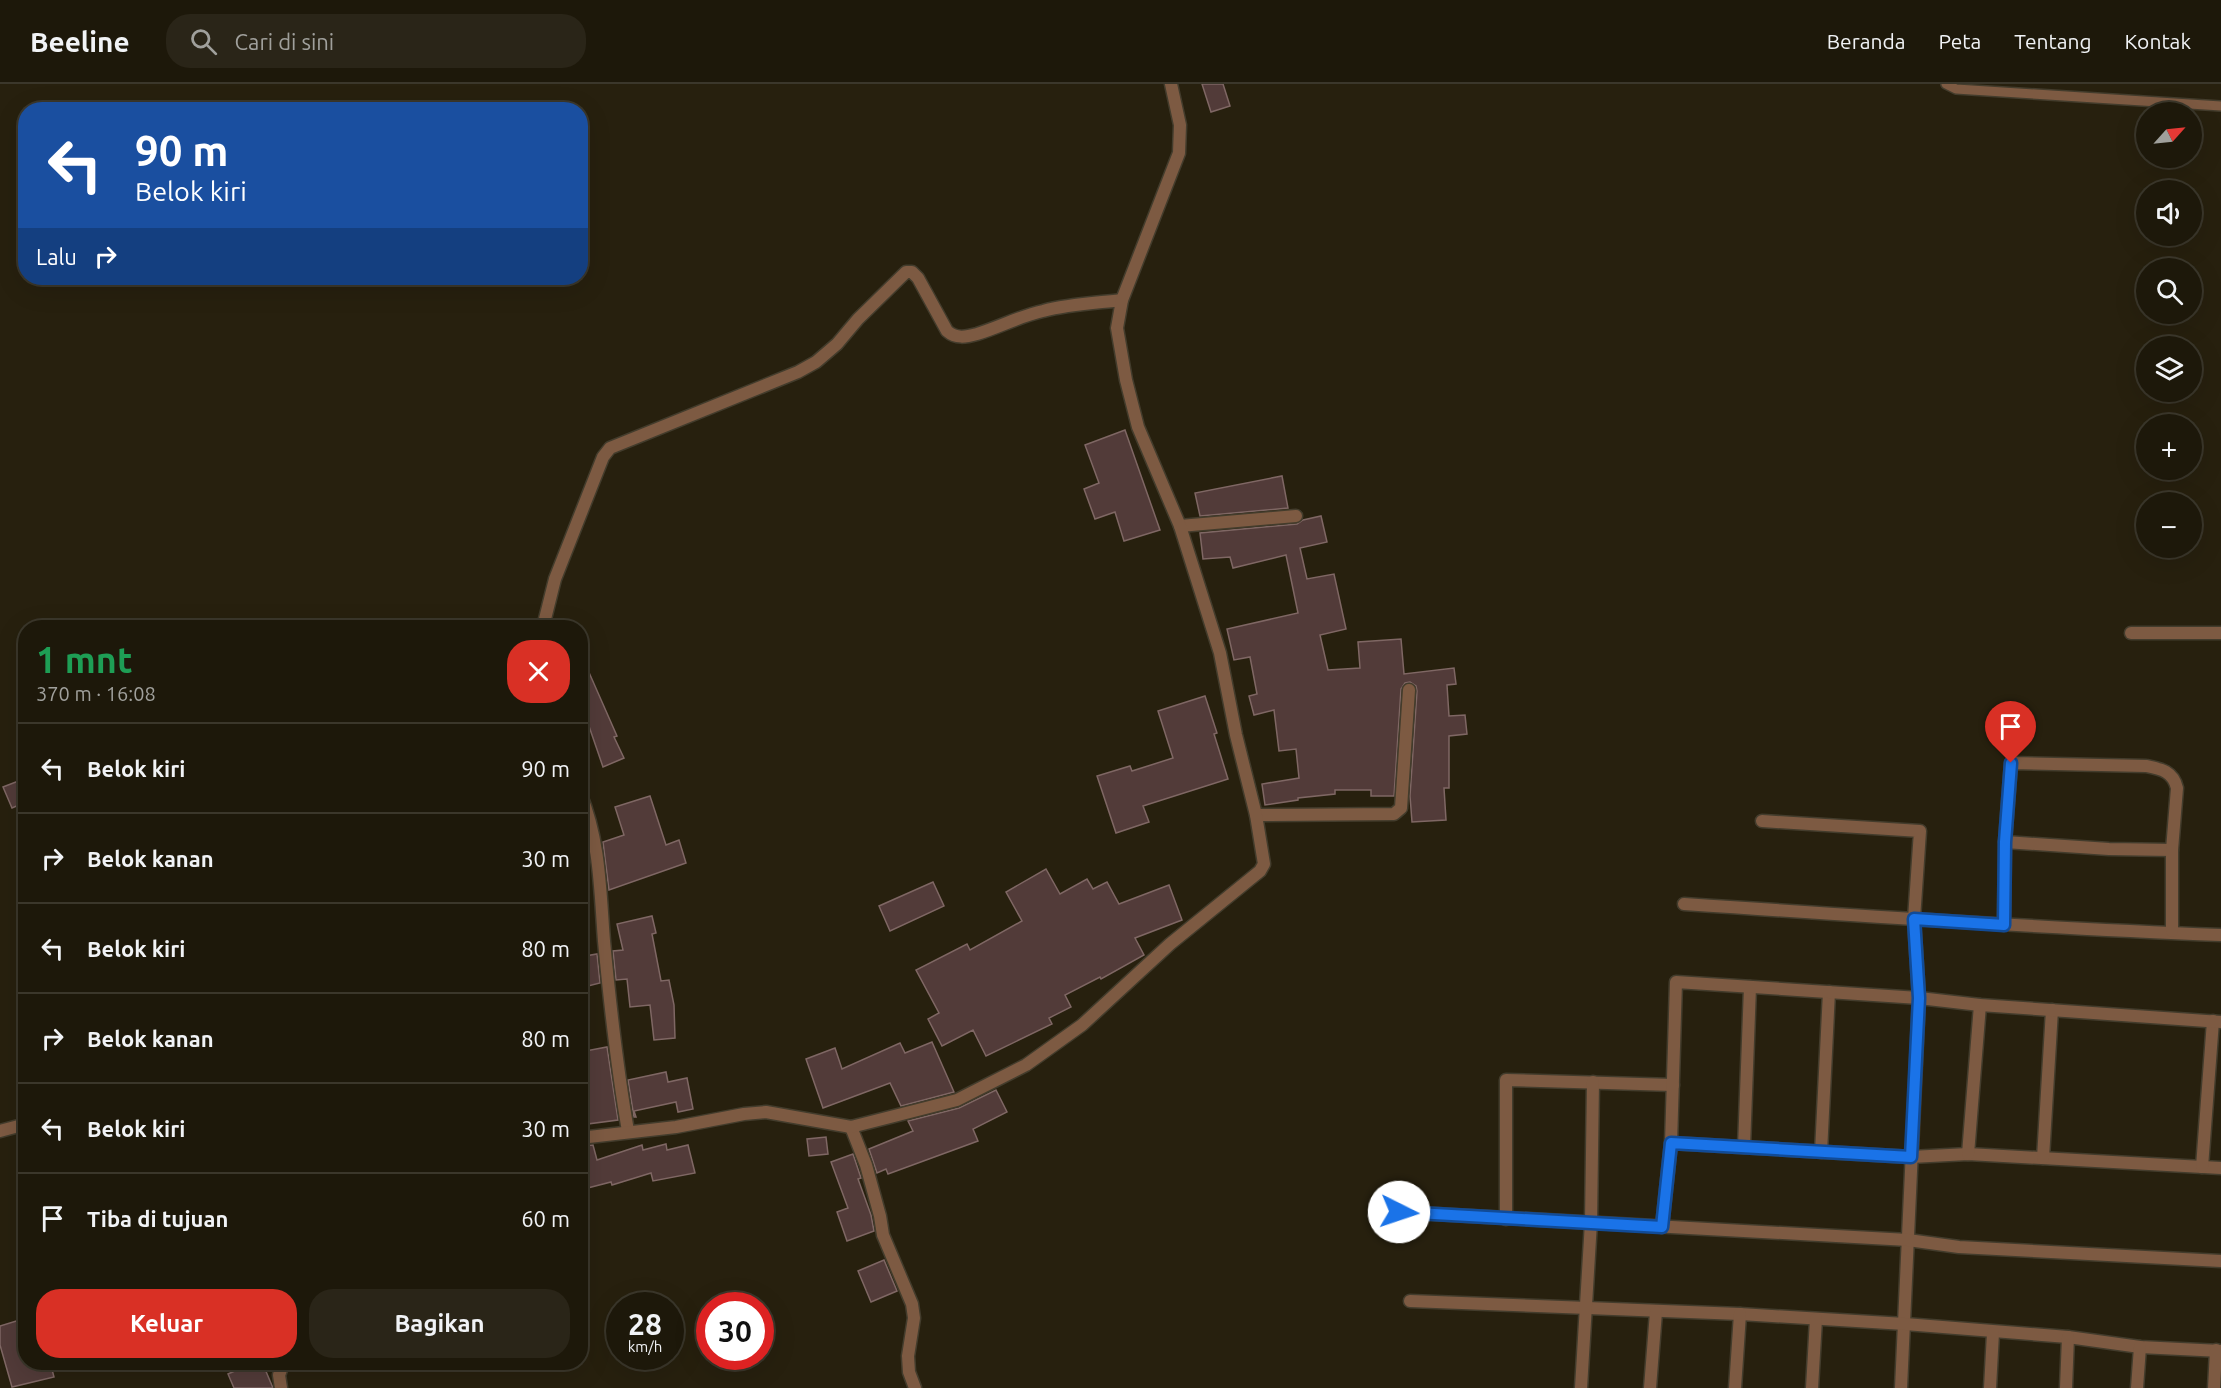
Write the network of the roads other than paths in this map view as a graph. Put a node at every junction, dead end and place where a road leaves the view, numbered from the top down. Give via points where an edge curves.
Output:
1 (1171, 84) edge
2 (1946, 84) edge
3 (2221, 106) edge
4 (1122, 300) junction
5 (1296, 516) dead end
6 (1180, 526) junction
7 (545, 620) edge
8 (2131, 633) dead end
9 (2221, 633) edge
10 (1409, 690) dead end
11 (1256, 815) junction
12 (588, 818) edge
13 (1762, 821) dead end
14 (2005, 842) junction
15 (2172, 850) junction
16 (1684, 904) dead end
17 (1914, 919) junction
18 (2004, 925) junction
19 (2172, 932) junction
20 (2221, 935) edge
21 (1750, 987) junction
22 (1829, 992) junction
23 (1919, 998) junction
24 (1980, 1005) junction
25 (2052, 1010) junction
26 (2217, 1021) edge
27 (1593, 1082) junction
28 (1673, 1085) junction
29 (18, 1126) edge
30 (851, 1126) junction
31 (0, 1131) edge
32 (628, 1131) junction
33 (588, 1137) edge
34 (1671, 1143) junction
35 (1744, 1147) junction
36 (1821, 1152) junction
37 (1968, 1154) junction
38 (1911, 1157) junction
39 (2043, 1158) junction
40 (2202, 1167) junction
41 (2221, 1168) edge
42 (1399, 1212) dead end
43 (1506, 1219) junction
44 (1591, 1222) junction
45 (1662, 1227) junction
46 (1908, 1240) junction
47 (2221, 1262) edge
48 (1410, 1301) dead end
49 (1587, 1309) junction
50 (1656, 1312) junction
51 (1740, 1314) junction
52 (1816, 1319) junction
53 (1905, 1324) junction
54 (1992, 1333) junction
55 (2068, 1337) junction
56 (2140, 1347) junction
57 (2218, 1351) edge
58 (281, 1370) edge
59 (281, 1388) edge
60 (915, 1388) edge
61 (1581, 1388) edge
62 (1650, 1388) edge
63 (1735, 1388) edge
64 (1812, 1388) edge
65 (1901, 1388) edge
66 (1990, 1388) edge
67 (2066, 1388) edge
68 (2137, 1388) edge
69 (2214, 1388) edge

1 - 4 street via 1180,125 1179,153
2 - 3 lane via 1956,89
4 - 6 street via 1117,328 1133,408
4 - 7 street via 1045,310 960,338 947,331 918,278 906,272 816,362 610,448 555,579
5 - 6 street
6 - 11 street via 1220,652
8 - 9 street
10 - 11 street via 1401,808 1394,814
11 - 30 street via 1264,864 1260,871 1170,944 1082,1025 1026,1065 957,1100
12 - 32 street via 597,847 615,1048
13 - 17 street via 1920,831
14 - 15 street
14 - 15 street via 2011,763 2146,766 2161,769 2175,781
14 - 18 street
15 - 19 street
16 - 17 street
17 - 18 street
17 - 23 street
18 - 19 street
19 - 20 street
21 - 22 street
21 - 28 street via 1676,982
21 - 35 street
22 - 23 street
22 - 36 street
23 - 24 street
23 - 38 street
24 - 25 street
24 - 37 street
25 - 26 street
25 - 39 street
26 - 40 street
27 - 28 street
27 - 43 street via 1506,1080
27 - 44 street
28 - 34 street
29 - 31 street
30 - 32 street via 766,1112
30 - 60 street via 866,1164 883,1235 912,1304 914,1318 908,1356
32 - 33 street
34 - 35 street
34 - 45 street
35 - 36 street
36 - 38 street
37 - 38 street
37 - 39 street
38 - 46 street
39 - 40 street
40 - 41 street
42 - 43 street
43 - 44 street
44 - 45 street
44 - 49 street
45 - 46 street
46 - 47 street via 1959,1247
46 - 53 street
48 - 49 street
49 - 50 street
49 - 61 street
50 - 51 street
50 - 62 street
51 - 52 street
51 - 63 street
52 - 53 street
52 - 64 street
53 - 54 street
53 - 65 street
54 - 55 street
54 - 66 street
55 - 56 street
55 - 67 street
56 - 57 street
56 - 68 street
57 - 69 street
58 - 59 street

